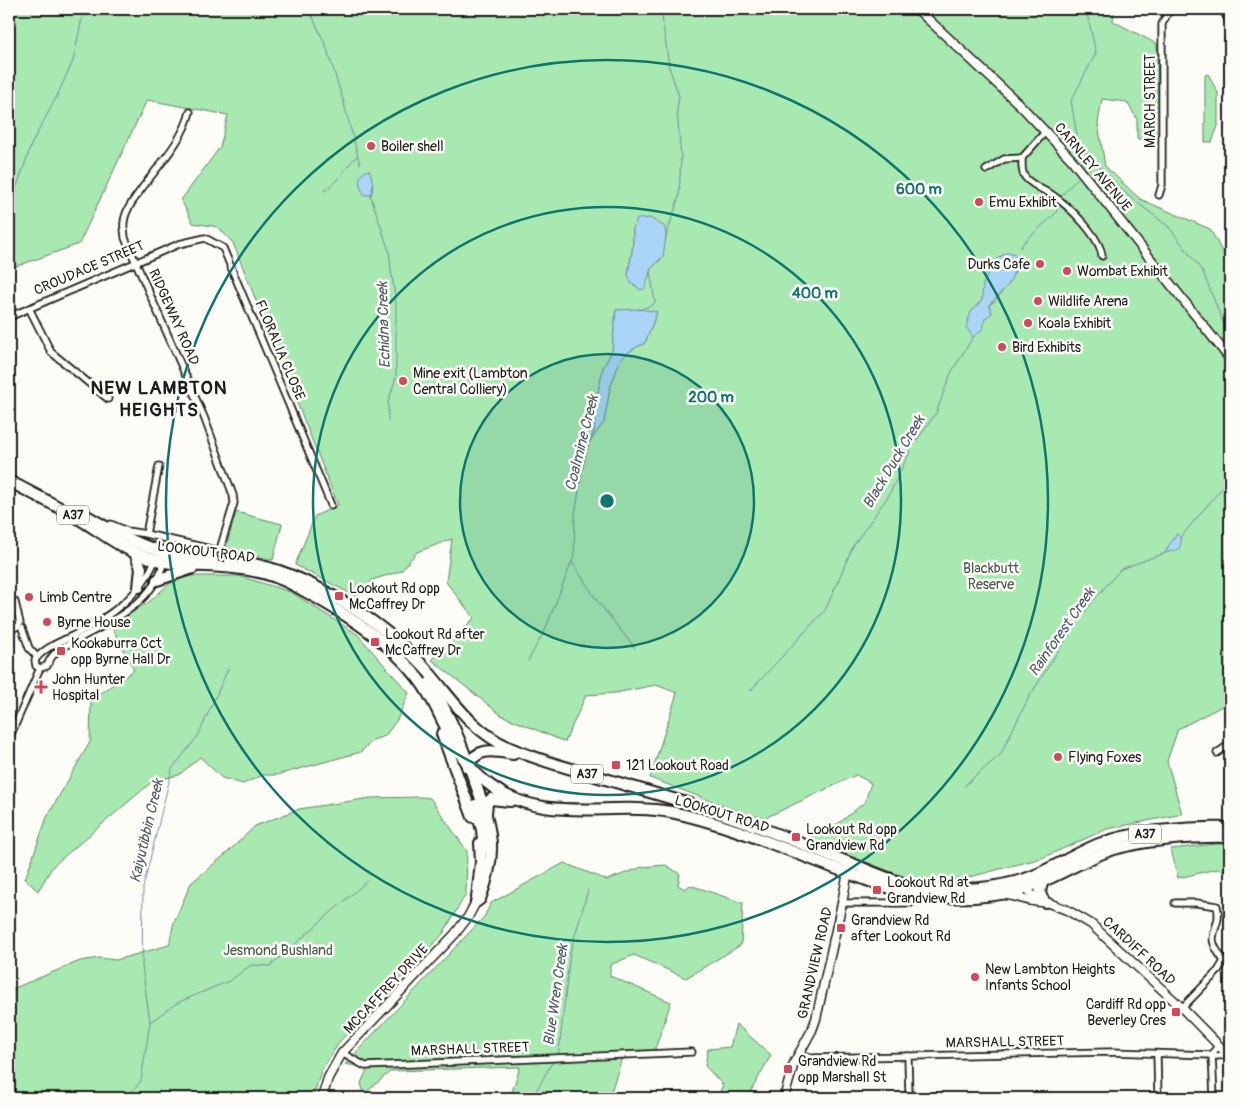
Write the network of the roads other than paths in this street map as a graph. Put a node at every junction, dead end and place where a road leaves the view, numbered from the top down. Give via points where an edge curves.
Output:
1 (917, 9) edge
2 (1170, 9) edge
3 (1222, 9) edge
4 (1230, 23) edge
5 (190, 112) dead end
6 (1046, 132) junction
7 (1022, 158) junction
8 (986, 170) dead end
9 (1159, 195) dead end
10 (179, 244) joint
11 (1102, 256) dead end
12 (136, 261) junction
13 (29, 308) junction
14 (9, 317) edge
15 (1230, 359) edge
16 (108, 399) dead end
17 (159, 466) dead end
18 (9, 474) edge
19 (9, 481) edge
20 (331, 505) dead end
21 (110, 524) dead end
22 (146, 534) junction
23 (198, 546) junction
24 (135, 553) junction
25 (161, 557) junction
26 (188, 557) junction
27 (199, 563) junction
28 (157, 580) junction
29 (140, 587) junction
30 (12, 602) edge
31 (20, 626) junction
32 (9, 630) edge
33 (407, 651) junction
34 (39, 657) junction
35 (48, 662) junction
36 (40, 668) junction
37 (431, 698) junction
38 (9, 739) edge
39 (1230, 744) edge
40 (485, 751) junction
41 (1217, 753) dead end
42 (543, 760) junction
43 (468, 765) junction
44 (487, 783) junction
45 (516, 800) junction
46 (486, 816) junction
47 (1230, 828) edge
48 (1230, 838) edge
49 (841, 859) junction
50 (847, 873) junction
51 (1043, 881) junction
52 (1026, 883) junction
53 (998, 894) junction
54 (476, 902) junction
55 (911, 902) dead end
56 (1045, 902) junction
57 (1175, 902) dead end
58 (842, 904) junction
59 (1227, 960) edge
60 (1182, 1008) junction
61 (1218, 1045) junction
62 (692, 1052) dead end
63 (342, 1053) junction
64 (798, 1054) junction
65 (1158, 1054) junction
66 (1212, 1055) junction
67 (908, 1056) junction
68 (1230, 1056) edge
69 (322, 1098) edge
70 (784, 1098) edge
71 (909, 1098) edge
72 (1158, 1098) edge
73 (1214, 1098) edge

1 - 6 main road, CARNLEY AVENUE
2 - 9 street, MARCH STREET via 1162,24 1162,185
3 - 4 street
5 - 12 street, RIDGEWAY ROAD via 177,142 127,211 125,238
6 - 7 street
6 - 15 main road, CARNLEY AVENUE via 1097,190
7 - 8 street via 1004,159
7 - 11 street via 1025,178 1075,213 1101,246
10 - 12 street, CROUDACE STREET
10 - 20 street, FLORALIA CLOSE via 205,238 223,248
12 - 13 street, CROUDACE STREET
12 - 23 street, RIDGEWAY ROAD via 204,417 233,495 234,503 220,549
13 - 14 street, CROUDACE STREET
13 - 16 street via 50,352
17 - 22 street
18 - 25 highway, LOOKOUT ROAD / A37
19 - 24 highway, LOOKOUT ROAD / A37
21 - 22 street, RIDGEWAY ROAD
22 - 23 street, RIDGEWAY ROAD
23 - 26 street, LOOKOUT ROAD
23 - 27 street, LOOKOUT ROAD
24 - 25 highway, LOOKOUT ROAD / A37
24 - 29 highway via 141,568
25 - 26 highway, LOOKOUT ROAD / A37
25 - 27 highway, LOOKOUT ROAD / A37
25 - 28 street
25 - 29 street
26 - 27 highway, LOOKOUT ROAD / A37
27 - 28 highway via 185,572
27 - 33 highway, LOOKOUT ROAD / A37 via 249,562 302,581 354,609
27 - 37 highway, LOOKOUT ROAD / A37 via 264,573 289,582 354,621 404,662
28 - 35 street via 137,604 55,651
29 - 34 street via 106,617 57,643
30 - 31 street
31 - 32 street
31 - 34 street via 29,648
33 - 42 highway, LOOKOUT ROAD / A37 via 481,731 509,748
33 - 43 highway via 441,700
34 - 35 street via 45,656
34 - 36 street via 35,663
35 - 36 street via 46,667
36 - 38 street
37 - 43 highway, LOOKOUT ROAD via 451,740
37 - 54 highway via 429,704 478,831 481,862
39 - 41 street
40 - 42 highway
40 - 43 highway via 474,756
40 - 44 highway via 476,764
42 - 49 highway, LOOKOUT ROAD / A37 via 733,818
43 - 44 highway, LOOKOUT ROAD
43 - 46 highway
43 - 54 highway via 467,779 480,822 485,854
44 - 45 highway, LOOKOUT ROAD
45 - 46 highway via 491,799 486,806
45 - 50 highway, LOOKOUT ROAD / A37 via 548,808 636,808 686,815
46 - 54 highway via 491,843 490,865 483,893
47 - 52 highway, A37 via 1123,837 1087,849
48 - 51 highway, A37 via 1194,838 1126,846 1093,857
49 - 50 main road
49 - 52 highway, LOOKOUT ROAD / A37 via 895,880 931,888 983,888
50 - 53 highway, LOOKOUT ROAD / A37 via 919,896 944,898
50 - 58 main road, GRANDVIEW ROAD
51 - 52 highway, A37
51 - 56 highway via 1040,893
52 - 53 highway, LOOKOUT ROAD / A37
52 - 56 main road, CARDIFF ROAD via 1036,898
53 - 56 main road
54 - 63 main road, MCCAFFREY DRIVE via 455,934
55 - 58 street
56 - 60 main road, CARDIFF ROAD via 1091,924
57 - 59 street via 1217,906 1220,916 1213,940 1216,950
58 - 64 main road, GRANDVIEW ROAD via 816,1019
59 - 60 street
60 - 61 main road, CARDIFF ROAD
61 - 66 street
61 - 68 main road, CARDIFF ROAD
62 - 63 street, MARSHALL STREET via 366,1066
63 - 69 main road, MCCAFFREY DRIVE via 328,1078
64 - 67 street, MARSHALL STREET via 811,1058
64 - 70 main road, GRANDVIEW ROAD
65 - 66 street, MARSHALL STREET
65 - 67 street, MARSHALL STREET
65 - 72 street
66 - 68 street, MARSHALL STREET
66 - 73 street
67 - 71 street

